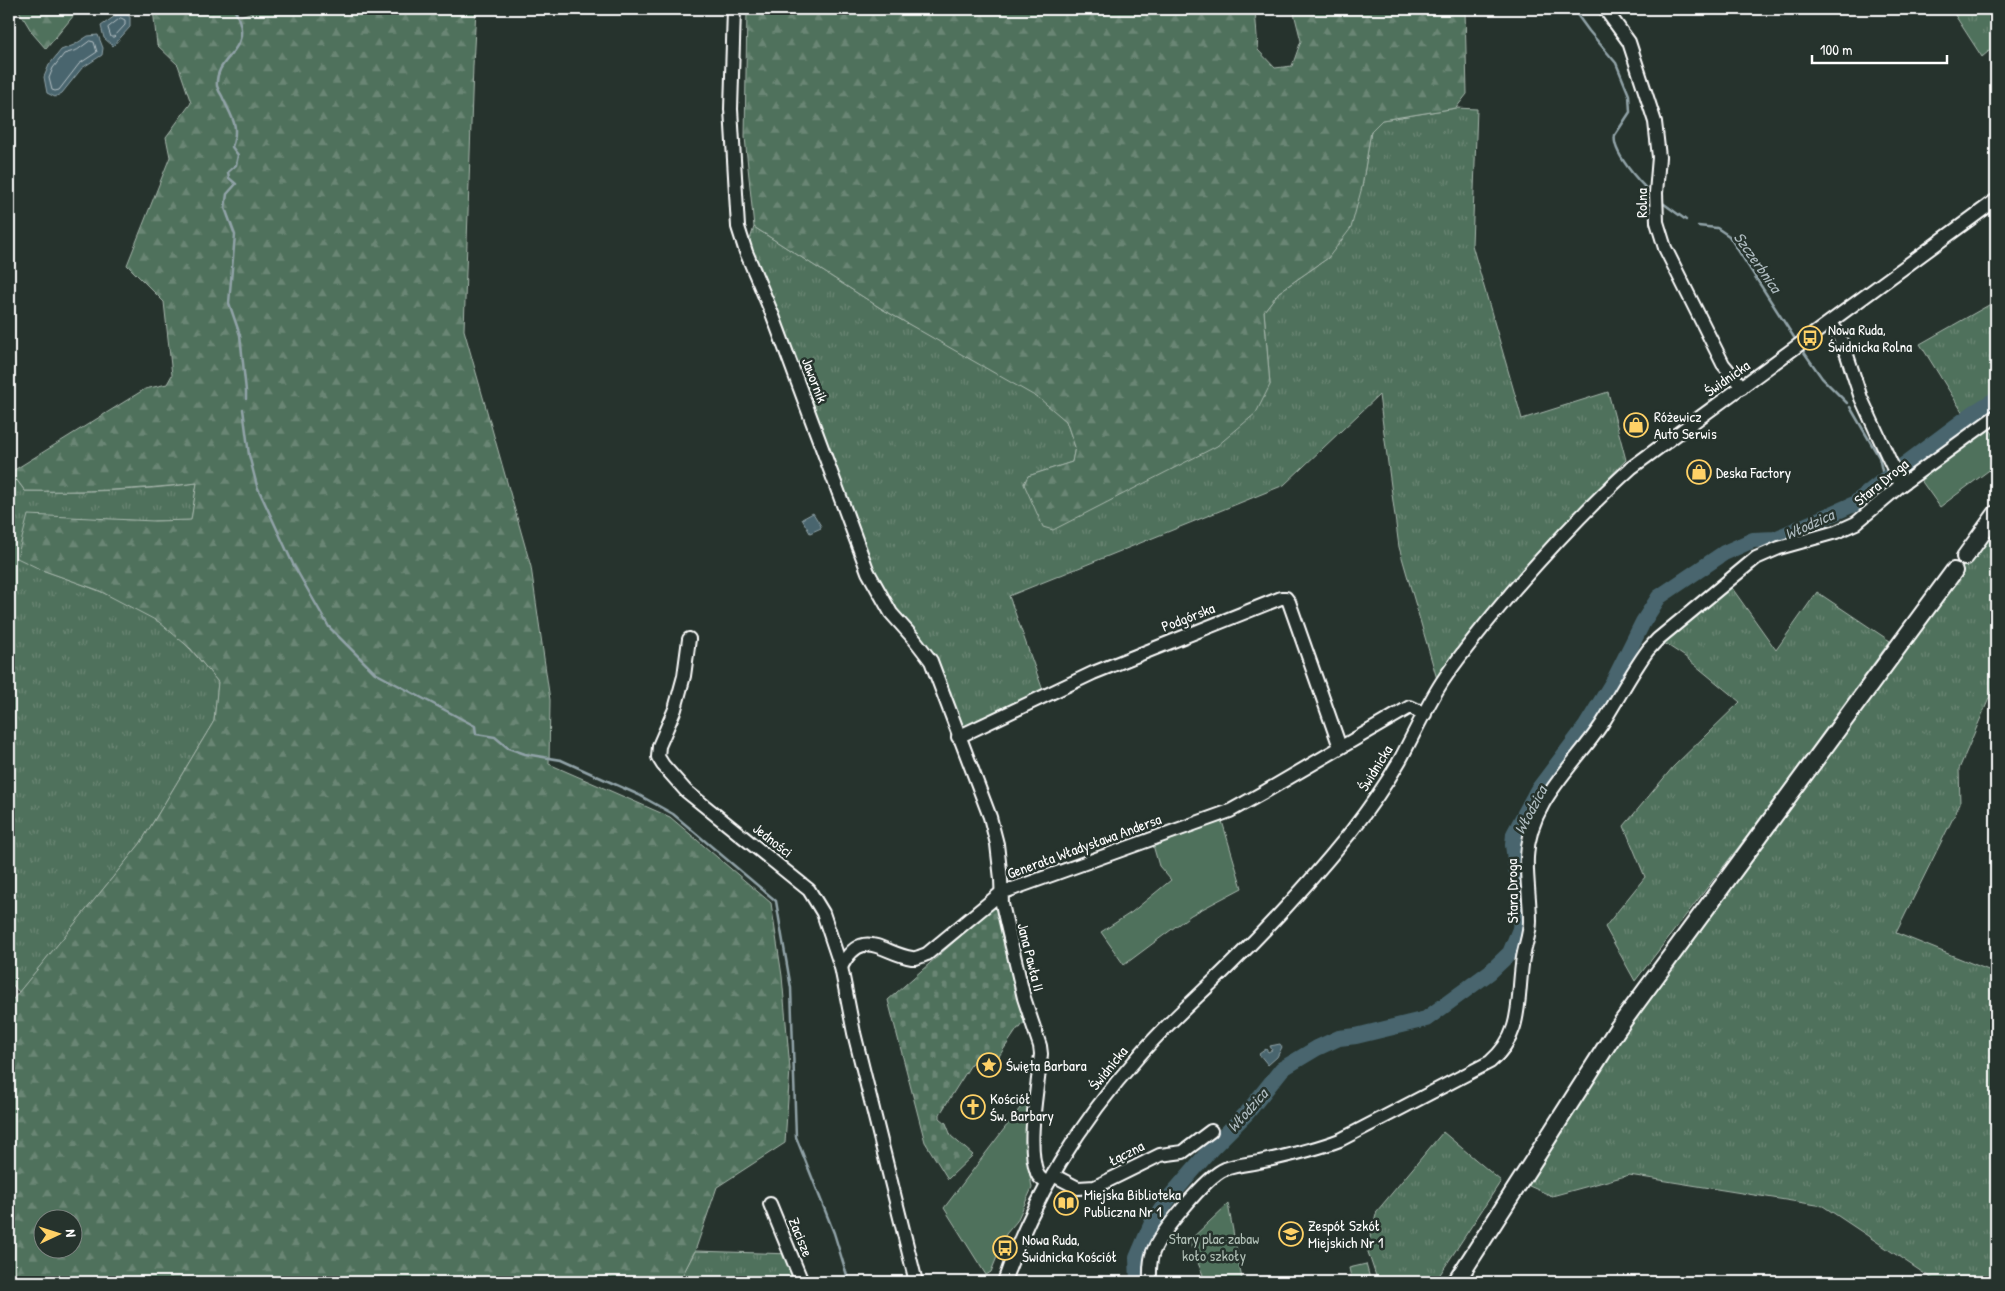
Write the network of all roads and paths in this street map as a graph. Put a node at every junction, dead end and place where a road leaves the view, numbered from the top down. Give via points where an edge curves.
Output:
1 (734, 9) edge
2 (1606, 9) edge
3 (1996, 200) edge
4 (1831, 322) junction
5 (1742, 387) junction
6 (1996, 416) edge
7 (1899, 483) junction
8 (1996, 514) edge
9 (1965, 557) dead end
10 (1954, 571) dead end
11 (689, 639) dead end
12 (1425, 714) junction
13 (958, 737) junction
14 (1340, 747) junction
15 (1002, 892) junction
16 (841, 967) junction
17 (1211, 1131) dead end
18 (1050, 1179) junction
19 (770, 1204) dead end
20 (802, 1282) edge
21 (916, 1282) edge
22 (1004, 1282) edge
23 (1150, 1282) edge
24 (1456, 1282) edge

1 - 13 street, Jawornik via 731,109 738,227 868,572 891,614 931,661
2 - 5 street, Rolna via 1630,42 1656,122 1659,157 1657,222 1669,256 1723,364
3 - 4 street, Świdnicka
4 - 5 street, Świdnicka
4 - 7 street
5 - 12 street, Świdnicka via 1631,468 1593,503 1485,624 1443,681
6 - 7 street, Stara Droga
7 - 23 street, Stara Droga via 1845,529 1756,558 1658,639 1640,661 1602,723 1554,784 1533,828 1527,855 1530,922 1519,1010 1501,1053 1490,1062 1340,1140 1318,1149 1219,1172 1159,1239 1152,1252
8 - 9 main road
10 - 24 main road via 1618,1028
11 - 16 street, Jedności via 684,676 658,757 686,791 808,890 823,913
12 - 14 street, Generała Władysława Andersa via 1410,707
12 - 18 street, Świdnicka via 1378,795 1348,835 1264,930 1138,1057 1102,1101
13 - 14 street, Podgórska via 1101,670 1286,598
13 - 15 street, Jana Pawła II via 990,817 997,844
14 - 15 street, Generała Władysława Andersa via 1230,810
15 - 16 street, Generała Władysława Andersa via 928,954 914,958 872,944 863,945 852,952
15 - 18 street, Jana Pawła II via 1024,998 1040,1046 1032,1142 1037,1174 1040,1179
16 - 21 street via 854,1034
17 - 18 street, Łączna via 1184,1152 1160,1155 1095,1187 1078,1188
18 - 22 street, Świdnicka via 1012,1257
19 - 20 street, Zacisze

